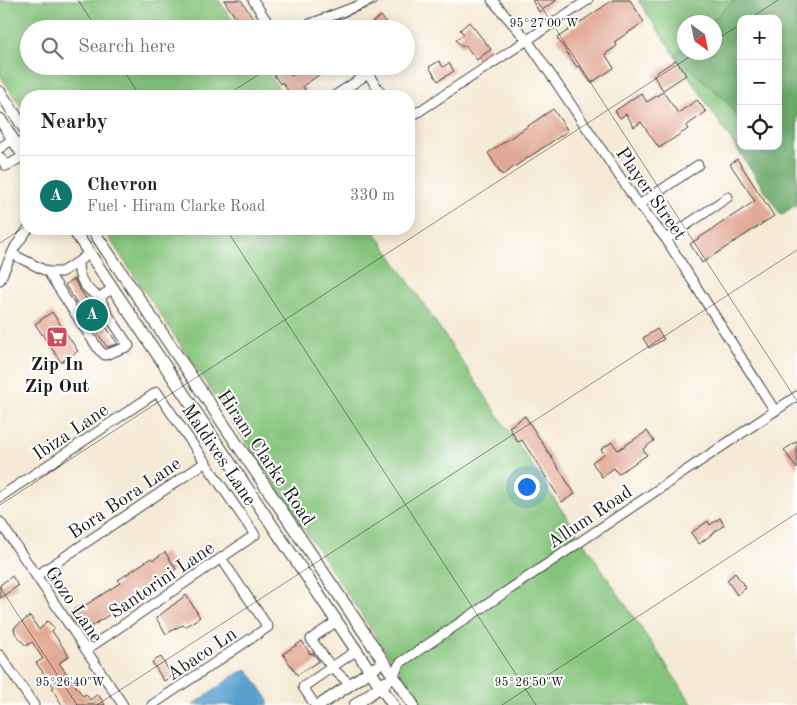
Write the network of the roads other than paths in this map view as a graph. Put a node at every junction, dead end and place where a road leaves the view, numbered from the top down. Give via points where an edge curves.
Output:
1 (253, 0) edge
2 (373, 0) edge
3 (492, 0) edge
4 (588, 0) edge
5 (266, 20) edge
6 (320, 20) edge
7 (528, 41) junction
8 (366, 75) edge
9 (369, 75) edge
10 (343, 90) edge
11 (378, 90) edge
12 (0, 92) edge
13 (415, 114) edge
14 (0, 119) edge
15 (20, 122) edge
16 (13, 139) junction
17 (0, 148) edge
18 (20, 150) edge
19 (0, 157) edge
20 (20, 160) edge
21 (698, 165) dead end
22 (728, 197) dead end
23 (639, 205) junction
24 (24, 235) edge
25 (77, 235) edge
26 (96, 235) edge
27 (666, 239) junction
28 (89, 253) junction
29 (12, 254) junction
30 (78, 262) junction
31 (48, 272) junction
32 (0, 280) edge
33 (112, 288) junction
34 (100, 297) junction
35 (162, 332) junction
36 (147, 341) junction
37 (157, 392) joint
38 (797, 396) edge
39 (775, 411) junction
40 (230, 434) junction
41 (216, 444) junction
42 (206, 462) junction
43 (0, 497) edge
44 (0, 522) edge
45 (298, 534) junction
46 (255, 535) joint
47 (284, 544) junction
48 (222, 558) junction
49 (36, 576) junction
50 (337, 622) junction
51 (86, 650) junction
52 (357, 650) junction
53 (0, 655) edge
54 (384, 662) junction
55 (400, 663) junction
56 (332, 668) junction
57 (370, 671) junction
58 (393, 676) junction
59 (351, 684) junction
60 (381, 686) junction
61 (34, 705) edge
62 (123, 705) edge
63 (152, 705) edge
64 (315, 705) edge
65 (320, 705) edge
66 (355, 705) edge
67 (394, 705) edge
68 (413, 705) edge

1 - 5 street
2 - 6 street
3 - 7 street, Player Street
4 - 7 street
7 - 13 street
7 - 23 street, Player Street
8 - 10 street
9 - 11 street
12 - 15 main road
14 - 16 main road
16 - 17 street
16 - 18 main road
19 - 20 street via 6,166
21 - 23 street
22 - 27 street
23 - 27 street, Player Street
24 - 29 street
25 - 28 main road, Hiram Clarke Road
26 - 35 main road, Hiram Clarke Road
27 - 39 street, Player Street
28 - 30 street
28 - 33 main road, Hiram Clarke Road
29 - 31 street
29 - 32 street
30 - 31 street via 62,272
30 - 34 street via 78,274 89,292
31 - 34 street via 105,355 129,346 106,313
33 - 34 street
33 - 36 main road, Hiram Clarke Road
35 - 36 main road
35 - 40 main road, Hiram Clarke Road
36 - 41 main road, Hiram Clarke Road
37 - 42 street, Maldives Lane
37 - 43 street, Ibiza Lane
38 - 39 street, Allum Road
39 - 55 street, Allum Road
40 - 41 main road
40 - 45 main road, Hiram Clarke Road
41 - 47 main road, Hiram Clarke Road
42 - 46 street, Maldives Lane
42 - 49 street, Bora Bora Lane
44 - 49 street, Gozo Lane
45 - 47 main road
45 - 54 main road, Hiram Clarke Road
46 - 48 street, Santorini Lane
47 - 50 main road, Hiram Clarke Road
48 - 51 street, Santorini Lane
48 - 63 street, Abaco Ln via 268,627
49 - 51 street, Gozo Lane
50 - 52 main road, Hiram Clarke Road
50 - 56 street via 311,639
51 - 62 street, Gozo Lane
52 - 56 street
52 - 57 main road, Hiram Clarke Road
53 - 61 street
54 - 55 street
54 - 57 main road
54 - 58 main road, Hiram Clarke Road
55 - 58 street, Allum Road
56 - 59 street
56 - 64 street via 302,687
57 - 59 main road
57 - 60 main road, Hiram Clarke Road
58 - 60 main road
58 - 68 main road, Hiram Clarke Road
59 - 65 main road
60 - 66 main road
60 - 67 main road, Hiram Clarke Road

